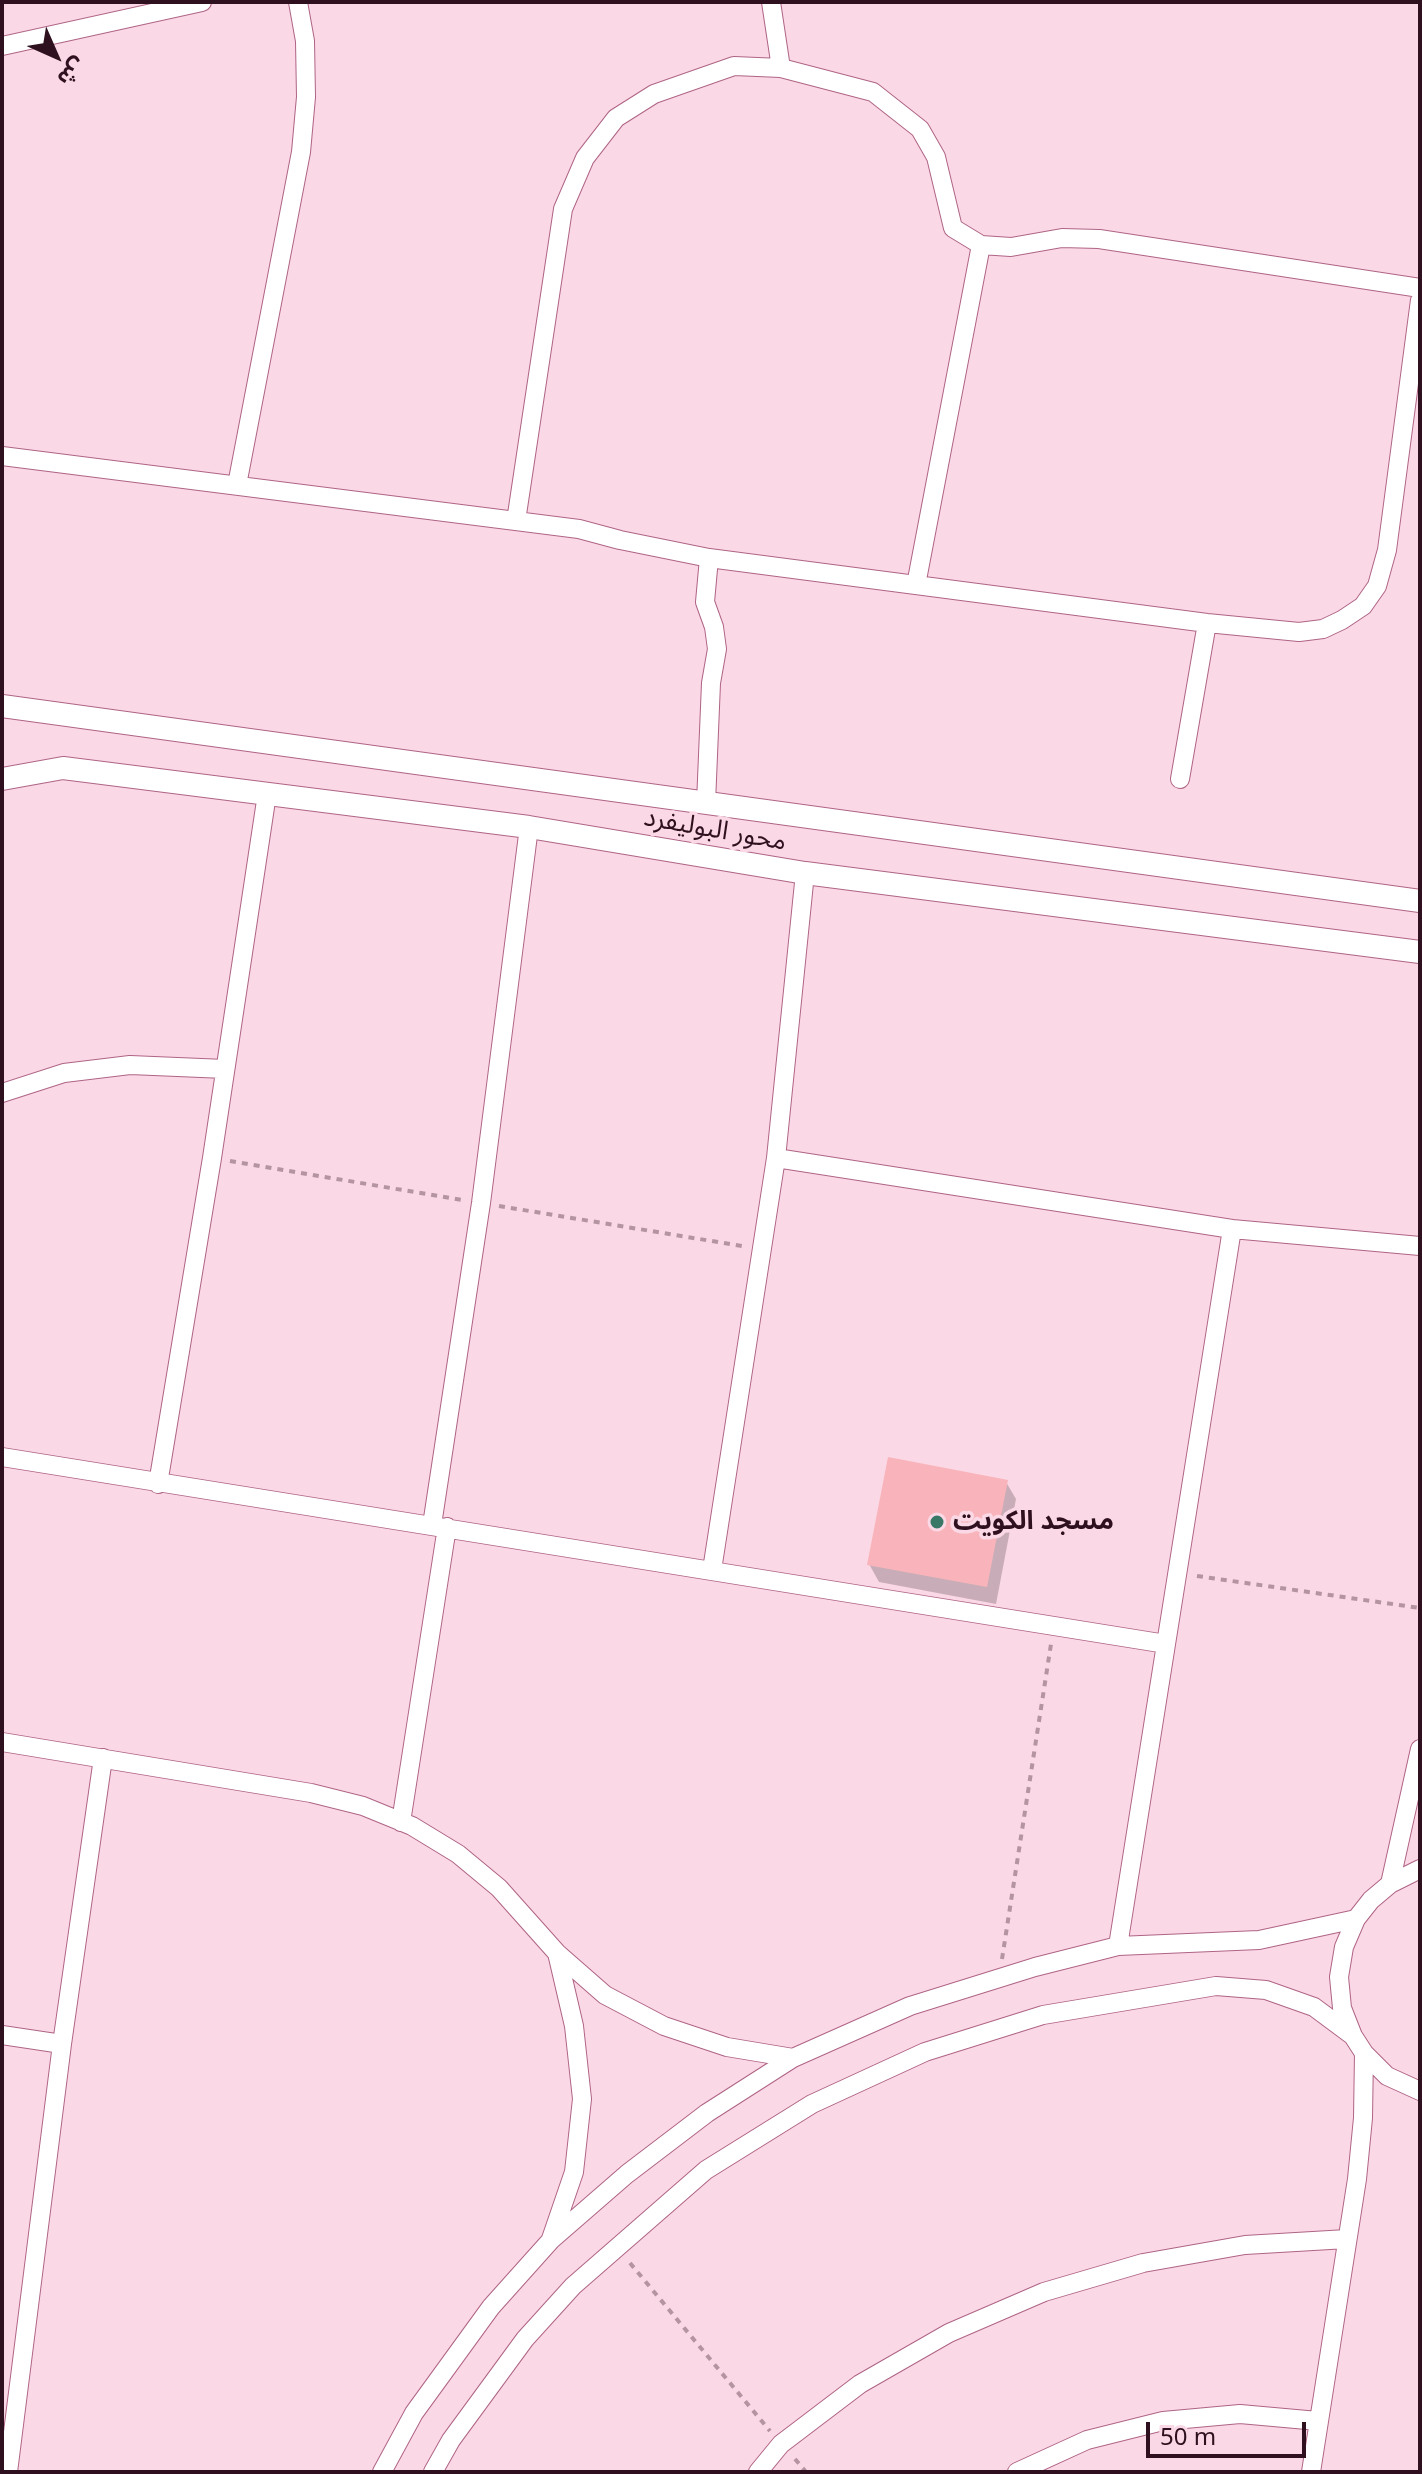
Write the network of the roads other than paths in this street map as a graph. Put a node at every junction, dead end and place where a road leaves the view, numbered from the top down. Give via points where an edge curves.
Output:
1 (202, 2) edge
2 (298, 2) edge
3 (771, 2) edge
4 (2, 46) edge
5 (781, 68) junction
6 (981, 245) junction
7 (1420, 288) edge
8 (1420, 300) edge
9 (2, 456) edge
10 (237, 485) junction
11 (516, 521) junction
12 (709, 558) junction
13 (916, 585) junction
14 (1207, 623) junction
15 (2, 706) edge
16 (2, 779) edge
17 (1180, 779) dead end
18 (267, 794) junction
19 (706, 803) junction
20 (529, 827) junction
21 (805, 873) junction
22 (1420, 901) edge
23 (1420, 952) edge
24 (225, 1069) junction
25 (2, 1093) edge
26 (776, 1158) junction
27 (1232, 1229) junction
28 (1420, 1246) edge
29 (2, 1457) edge
30 (158, 1484) junction
31 (440, 1526) junction
32 (712, 1570) junction
33 (1166, 1644) junction
34 (2, 1742) edge
35 (1420, 1749) edge
36 (103, 1758) junction
37 (401, 1822) junction
38 (1420, 1869) edge
39 (1390, 1884) junction
40 (1356, 1919) junction
41 (1118, 1946) junction
42 (557, 1953) junction
43 (2, 2035) edge
44 (1353, 2036) junction
45 (62, 2044) junction
46 (1364, 2053) junction
47 (793, 2058) junction
48 (1420, 2091) edge
49 (1347, 2239) junction
50 (551, 2240) junction
51 (1318, 2421) junction
52 (8, 2472) edge
53 (382, 2472) edge
54 (433, 2472) edge
55 (758, 2472) edge
56 (1017, 2472) edge
57 (1311, 2472) edge

1 - 4 street
2 - 10 street via 306,83 301,152
3 - 5 street
5 - 6 street via 873,92 920,129 936,157 953,228
5 - 11 street via 734,66 654,94 616,118 585,158 563,209
6 - 7 street via 1099,239
6 - 13 street
8 - 14 street via 1387,550 1377,586 1363,606 1323,629 1299,632
9 - 10 street
10 - 11 street
11 - 12 street via 579,529
12 - 13 street
12 - 19 street via 705,602 717,649
13 - 14 street
14 - 17 street
15 - 19 street, محور البوليفرد
16 - 18 street, محور البوليفرد via 63,768
18 - 20 street, محور البوليفرد
18 - 24 street
19 - 22 street, محور البوليفرد
20 - 21 street, محور البوليفرد
20 - 31 street
21 - 23 street, محور البوليفرد
21 - 26 street
24 - 25 street via 130,1065 64,1073
24 - 30 street
26 - 27 street
26 - 32 street
27 - 28 street
27 - 33 street
29 - 30 street
30 - 31 street
31 - 32 street
31 - 37 street
32 - 33 street
33 - 41 street
34 - 36 street
35 - 39 street
36 - 37 street via 311,1793
36 - 45 street
37 - 42 street via 458,1854 499,1888
38 - 39 street
39 - 40 street
40 - 41 street via 1259,1940
40 - 44 street via 1339,1977 1342,2008
41 - 47 street via 910,2006
42 - 47 street via 605,1995 664,2026 727,2047
42 - 50 street via 574,2026 582,2099 574,2172
43 - 45 street
44 - 46 street
44 - 54 street via 1314,2007 1266,1990 1216,1986 1043,2015 925,2052 812,2104 706,2170 573,2286 525,2339
45 - 52 street
46 - 48 street via 1387,2076
46 - 49 street via 1363,2118
47 - 50 street via 707,2113
49 - 51 street
49 - 55 street via 1245,2245 1143,2263 1044,2292 949,2333 873,2377 781,2444
50 - 53 street via 491,2307 423,2401
51 - 56 street via 1240,2414 1163,2421 1087,2440
51 - 57 street

